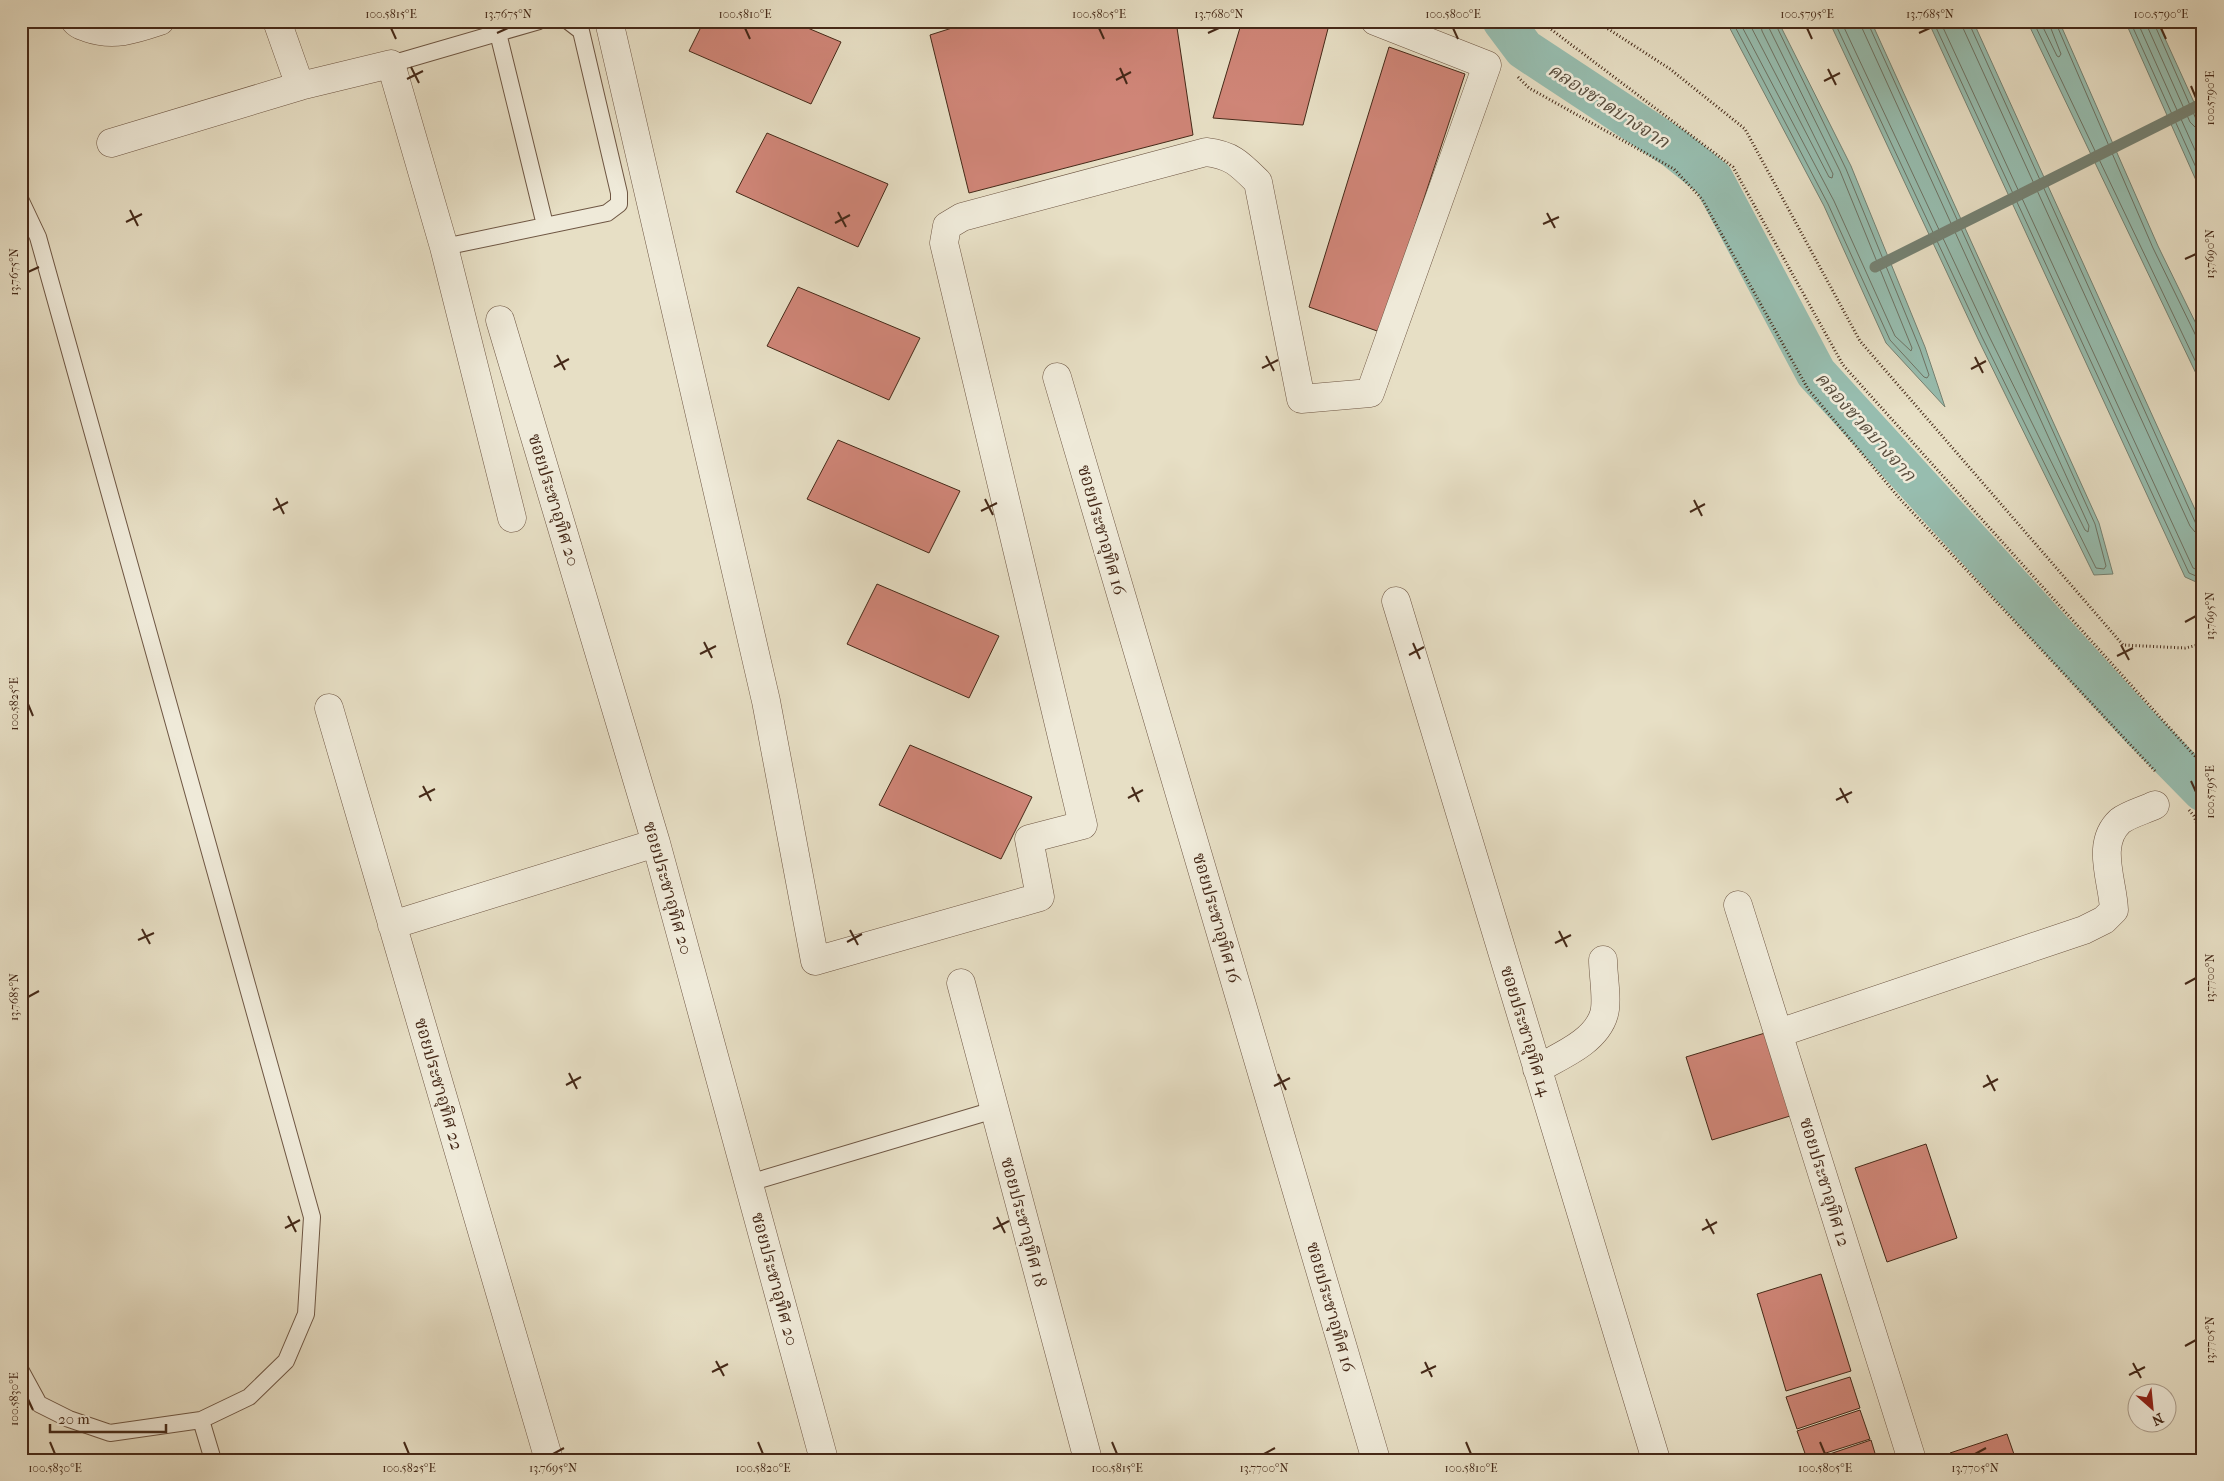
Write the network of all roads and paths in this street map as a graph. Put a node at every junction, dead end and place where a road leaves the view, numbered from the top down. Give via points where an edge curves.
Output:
1 (75, 21) edge
2 (160, 21) edge
3 (278, 21) edge
4 (539, 21) edge
5 (568, 21) edge
6 (609, 21) edge
7 (1375, 21) edge
8 (1540, 21) edge
9 (1596, 21) edge
10 (498, 33) junction
11 (391, 64) junction
12 (1517, 75) dead end
13 (300, 86) junction
14 (111, 143) dead end
15 (21, 201) edge
16 (545, 226) junction
17 (444, 247) junction
18 (500, 320) dead end
19 (1057, 377) dead end
20 (512, 518) dead end
21 (1396, 602) dead end
22 (2203, 644) edge
23 (329, 708) dead end
24 (2203, 765) edge
25 (2156, 773) dead end
26 (2156, 805) dead end
27 (2188, 809) dead end
28 (2203, 840) edge
29 (656, 843) junction
30 (1738, 905) dead end
31 (392, 924) junction
32 (1603, 960) dead end
33 (961, 984) dead end
34 (1779, 1033) junction
35 (1537, 1069) junction
36 (994, 1110) junction
37 (749, 1183) junction
38 (21, 1371) edge
39 (201, 1420) junction
40 (213, 1460) edge
41 (549, 1460) edge
42 (824, 1460) edge
43 (1088, 1460) edge
44 (1376, 1460) edge
45 (1656, 1460) edge
46 (1912, 1460) edge

1 - 2 street via 101,32 125,32
3 - 13 street
4 - 10 lane
5 - 16 lane via 581,31 619,192 618,204 607,213
6 - 7 street via 766,701 815,960 1040,897 1029,839 1083,825 944,243 947,226 962,217 1206,152 1223,154 1238,161 1258,182 1301,399 1370,393 1487,65
8 - 24 path via 1733,167 1844,365
9 - 22 path via 1670,69 1745,129 1860,341 2123,645 2185,648
10 - 11 lane
10 - 16 lane
11 - 13 street
11 - 17 street
12 - 25 path via 1529,88 1674,169 1702,199 1808,389 1900,499
13 - 14 street
15 - 39 lane via 38,237 312,1217 306,1314 286,1361 249,1397
16 - 17 lane
17 - 20 street
18 - 29 street, ซอยประชาอุทิศ 20
19 - 44 street, ซอยประชาอุทิศ 16
21 - 35 street, ซอยประชาอุทิศ 14
23 - 31 street, ซอยประชาอุทิศ 22
26 - 34 street via 2121,820 2111,832 2106,849 2114,910 2104,920 2084,930
27 - 28 path
29 - 31 street
29 - 37 street, ซอยประชาอุทิศ 20
30 - 34 street, ซอยประชาอุทิศ 12
31 - 41 street, ซอยประชาอุทิศ 22
32 - 35 street via 1604,1013 1597,1031
33 - 36 street, ซอยประชาอุทิศ 18
34 - 46 street, ซอยประชาอุทิศ 12
35 - 45 street, ซอยประชาอุทิศ 14
36 - 37 lane
36 - 43 street, ซอยประชาอุทิศ 18
37 - 42 street, ซอยประชาอุทิศ 20
38 - 39 lane via 39,1404 69,1419 110,1433
39 - 40 lane

